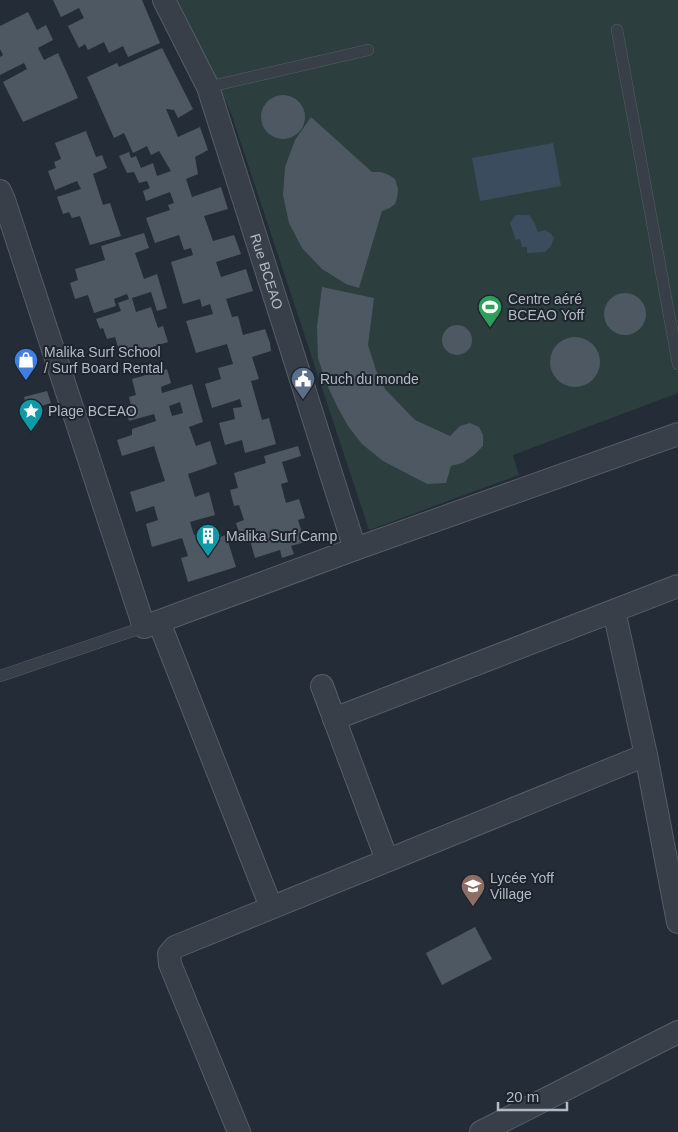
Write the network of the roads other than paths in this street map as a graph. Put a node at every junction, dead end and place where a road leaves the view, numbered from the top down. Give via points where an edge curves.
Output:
1 (164, 0) edge
2 (617, 30) dead end
3 (368, 50) dead end
4 (208, 87) junction
5 (0, 191) edge
6 (678, 364) edge
7 (678, 434) edge
8 (355, 549) junction
9 (678, 586) edge
10 (614, 611) junction
11 (152, 625) junction
12 (0, 676) edge
13 (322, 686) dead end
14 (334, 719) junction
15 (646, 755) junction
16 (672, 857) edge
17 (387, 860) junction
18 (271, 907) junction
19 (678, 922) edge
20 (678, 1032) edge
21 (494, 1129) edge
22 (239, 1132) edge

1 - 4 street, Rue BCEAO
2 - 6 lane
3 - 4 lane
4 - 8 street, Rue BCEAO
5 - 11 street
7 - 8 street
8 - 11 street
9 - 10 street
10 - 14 street
10 - 15 street
11 - 12 lane
11 - 18 street
13 - 14 street
14 - 17 street
15 - 16 street
15 - 17 street
16 - 19 street
17 - 18 street
18 - 22 street via 175,947 169,954 170,964
20 - 21 street

